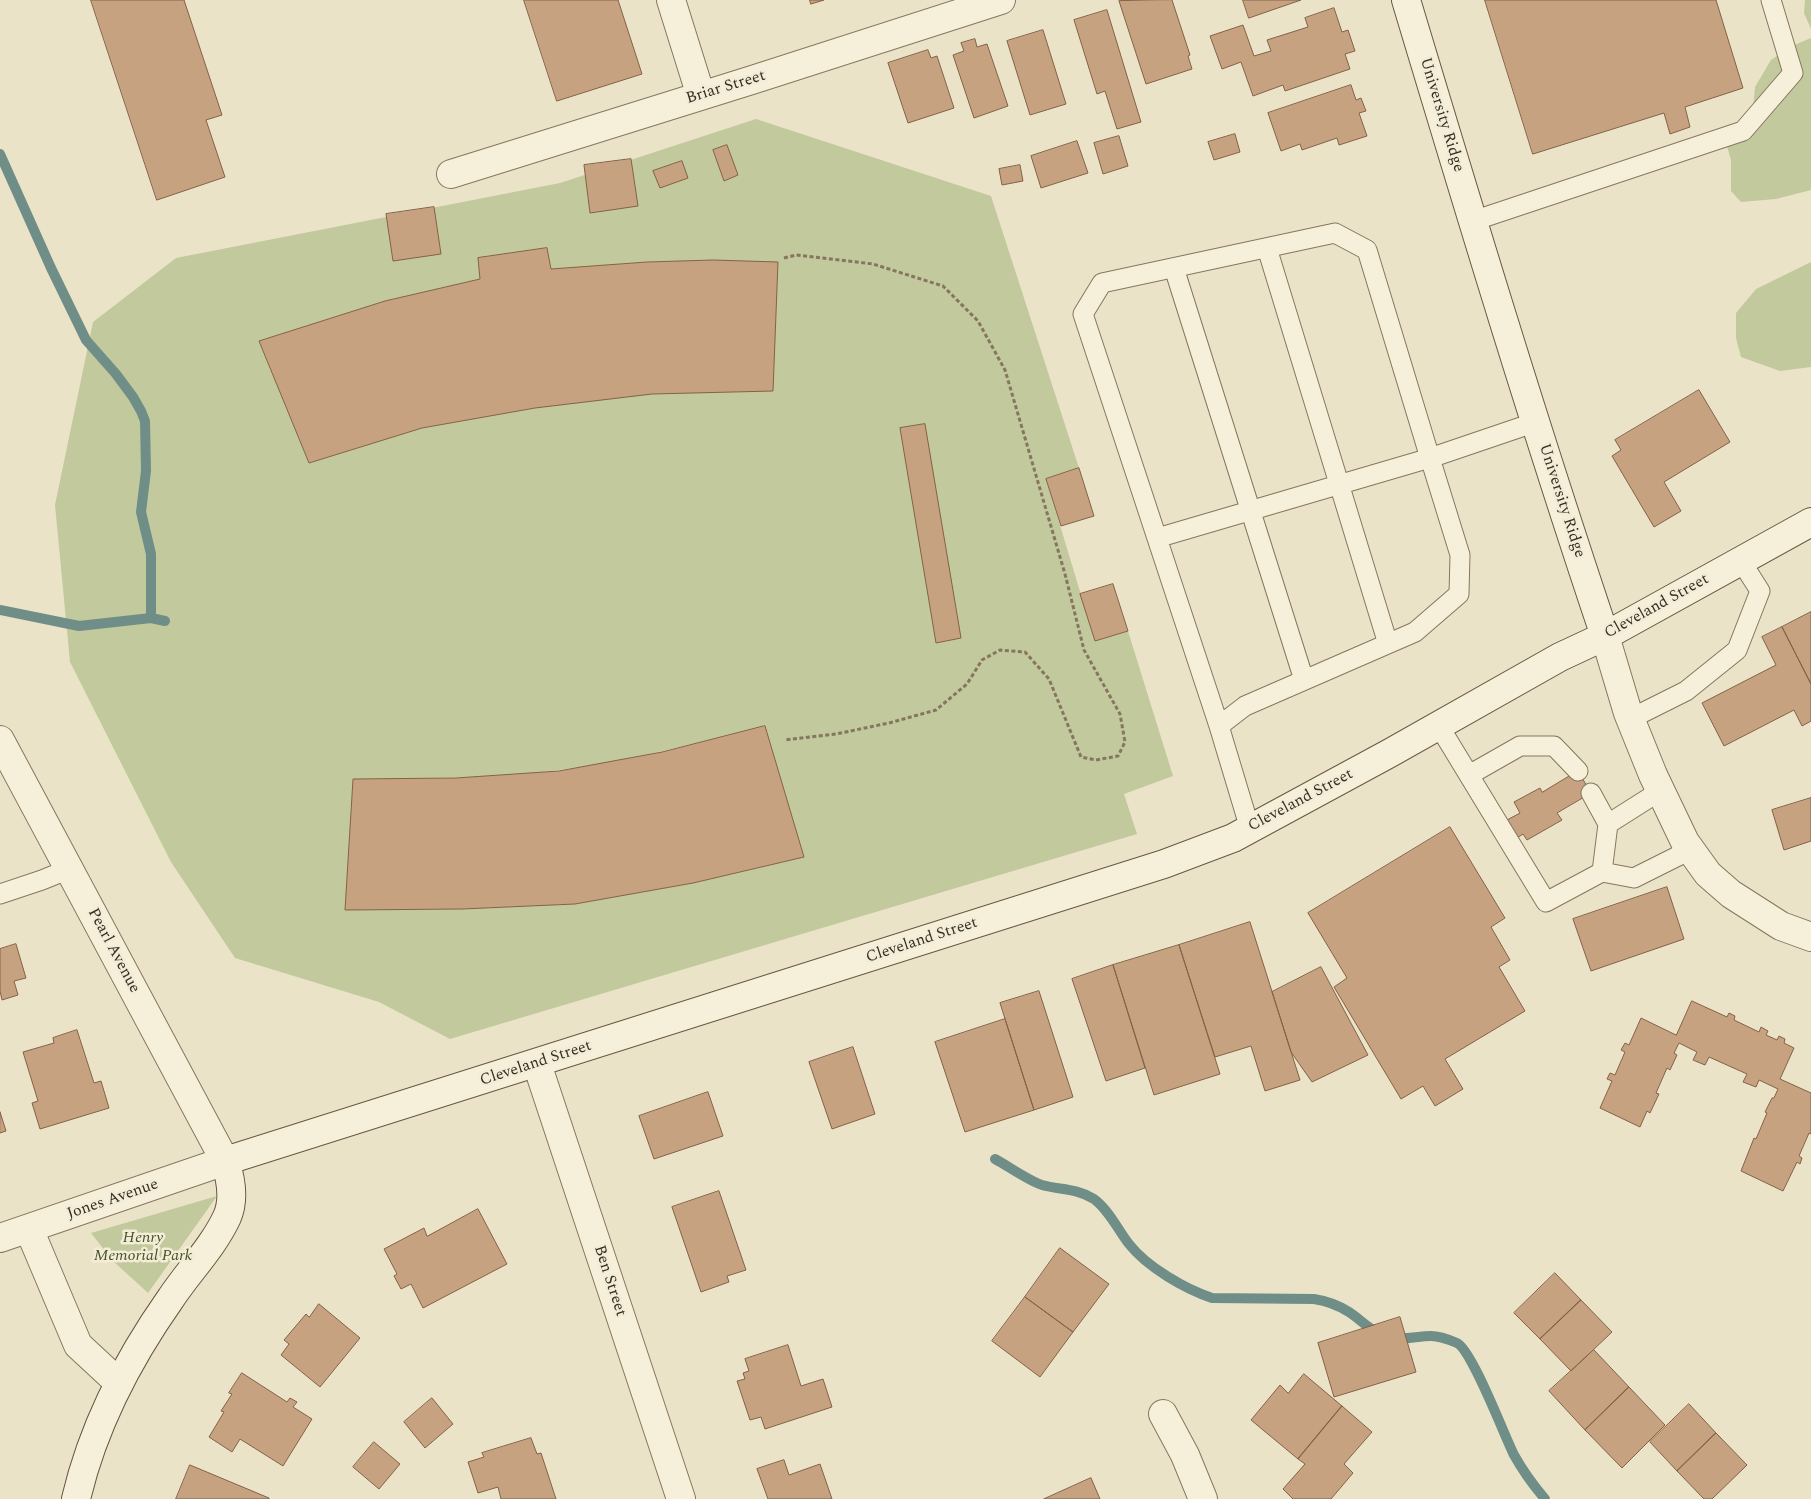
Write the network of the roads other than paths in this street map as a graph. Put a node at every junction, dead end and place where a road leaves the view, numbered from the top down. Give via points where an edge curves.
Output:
1 (671, 0) edge
2 (1000, 0) edge
3 (1406, 0) edge
4 (1771, 0) edge
5 (701, 96) junction
6 (451, 174) dead end
7 (1473, 221) junction
8 (1267, 248) junction
9 (1174, 268) junction
10 (1536, 422) junction
11 (1430, 458) junction
12 (1339, 485) junction
13 (1251, 510) junction
14 (1811, 522) edge
15 (1157, 538) junction
16 (1741, 561) junction
17 (1605, 636) junction
18 (1388, 644) junction
19 (1304, 680) junction
20 (1630, 719) junction
21 (1219, 726) junction
22 (1439, 726) junction
23 (0, 740) edge
24 (1578, 771) dead end
25 (1469, 775) junction
26 (1660, 791) junction
27 (1591, 793) dead end
28 (1608, 824) junction
29 (1250, 829) junction
30 (1690, 850) junction
31 (69, 869) junction
32 (1602, 872) junction
33 (0, 894) edge
34 (1811, 937) edge
35 (537, 1064) junction
36 (226, 1161) junction
37 (30, 1228) junction
38 (0, 1238) edge
39 (119, 1382) junction
40 (1163, 1414) dead end
41 (76, 1499) edge
42 (681, 1499) edge
43 (1203, 1499) edge

1 - 5 street
2 - 5 street, Briar Street
3 - 7 street, University Ridge
4 - 7 lane via 1794,73 1743,132
5 - 6 street, Briar Street
7 - 10 street, University Ridge
8 - 9 lane
8 - 11 lane via 1336,233 1366,250
8 - 12 lane
9 - 13 lane
9 - 15 lane via 1102,283 1083,314
10 - 11 lane
10 - 17 street, University Ridge
11 - 12 lane
11 - 18 lane via 1460,555 1459,594 1415,632
12 - 13 lane
12 - 18 lane
13 - 15 lane
13 - 19 lane
14 - 16 street, Cleveland Street
15 - 21 lane
16 - 17 street, Cleveland Street
16 - 20 lane via 1760,591 1737,650 1686,691
17 - 20 street, University Ridge
17 - 22 street, Cleveland Street via 1560,656
18 - 19 lane
19 - 21 lane via 1245,706
20 - 26 street, University Ridge
21 - 29 lane
22 - 25 lane
22 - 29 street, Cleveland Street
23 - 31 street, Pearl Avenue
24 - 25 lane via 1554,746 1520,746
25 - 32 lane via 1546,902
26 - 28 lane
26 - 30 street, University Ridge
27 - 28 lane
28 - 32 lane
29 - 35 street, Cleveland Street via 1164,864
30 - 32 lane via 1634,878
30 - 34 street, University Ridge via 1708,874 1731,894 1781,926
31 - 33 lane
31 - 36 street, Pearl Avenue
35 - 36 street, Cleveland Street
35 - 42 street, Ben Street
36 - 37 street, Jones Avenue
36 - 39 street via 232,1192 228,1216 172,1296
37 - 38 street, Jones Avenue
37 - 39 street via 78,1344
39 - 41 street via 101,1420
40 - 43 street

